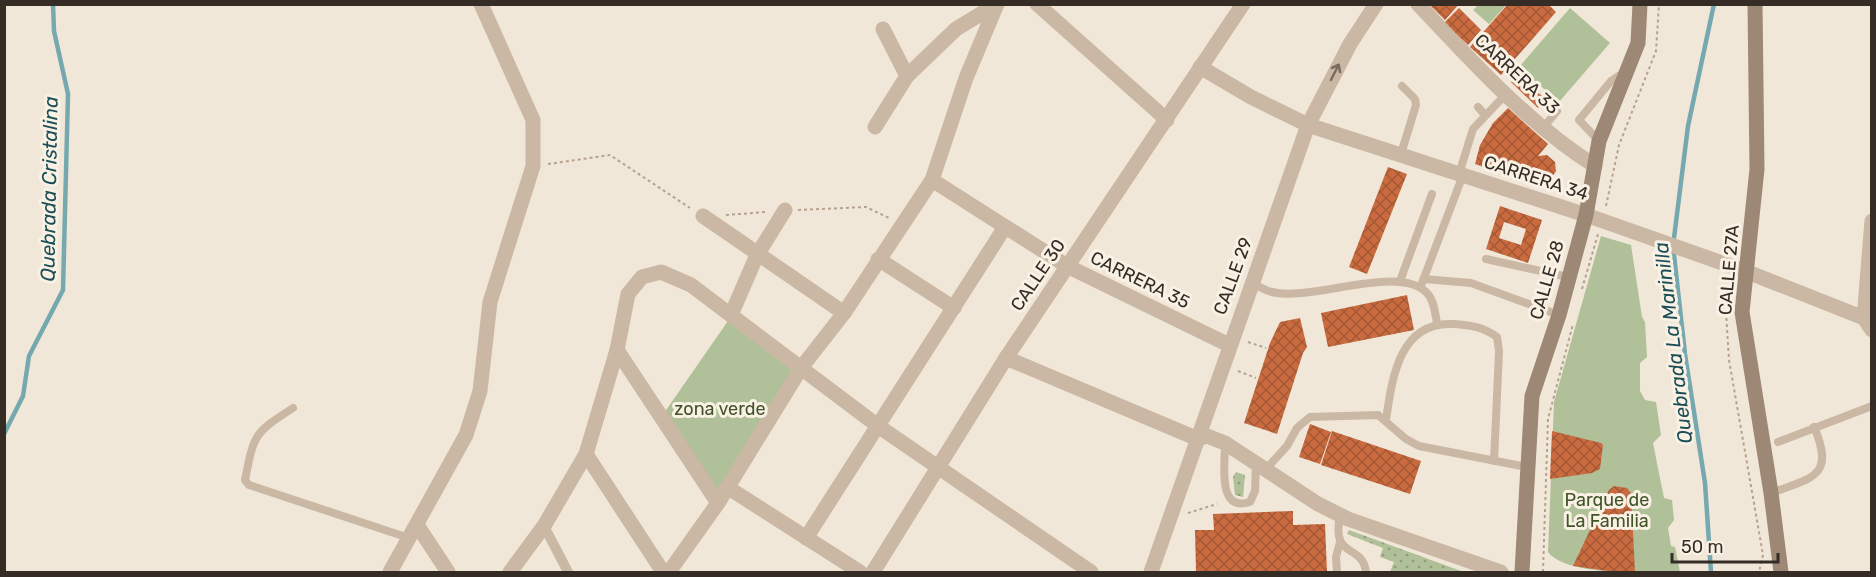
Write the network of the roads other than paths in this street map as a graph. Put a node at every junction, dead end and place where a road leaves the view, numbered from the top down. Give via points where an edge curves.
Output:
1 (481, 4) edge
2 (997, 4) edge
3 (1037, 4) edge
4 (1243, 4) edge
5 (1376, 4) edge
6 (1418, 4) edge
7 (1640, 4) edge
8 (1755, 4) edge
9 (883, 29) dead end
10 (1200, 67) junction
11 (1628, 70) junction
12 (907, 76) junction
13 (1402, 86) dead end
14 (1506, 94) junction
15 (1478, 107) dead end
16 (1557, 111) dead end
17 (1485, 115) junction
18 (1167, 120) junction
19 (1308, 124) junction
20 (875, 127) dead end
21 (1544, 127) junction
22 (1599, 141) junction
23 (1401, 154) junction
24 (1595, 166) junction
25 (1461, 174) junction
26 (932, 180) junction
27 (1432, 194) dead end
28 (784, 210) road end
29 (1586, 215) junction
30 (703, 216) road end
31 (1872, 221) edge
32 (1005, 227) junction
33 (757, 255) junction
34 (878, 259) junction
35 (1486, 259) dead end
36 (1067, 266) junction
37 (1745, 271) junction
38 (1568, 276) junction
39 (1424, 279) junction
40 (1400, 281) junction
41 (1251, 282) junction
42 (1420, 288) junction
43 (954, 308) junction
44 (844, 313) junction
45 (731, 315) junction
46 (1558, 315) junction
47 (1437, 323) junction
48 (1868, 324) edge
49 (1229, 345) junction
50 (617, 350) junction
51 (1006, 358) junction
52 (801, 368) junction
53 (1872, 406) edge
54 (293, 408) dead end
55 (1386, 420) junction
56 (878, 426) junction
57 (1814, 427) junction
58 (1198, 439) junction
59 (1778, 442) dead end
60 (1225, 443) junction
61 (586, 454) junction
62 (1494, 461) junction
63 (939, 467) junction
64 (1260, 467) junction
65 (1527, 467) junction
66 (728, 487) junction
67 (1772, 493) junction
68 (718, 503) junction
69 (1340, 515) junction
70 (544, 526) junction
71 (413, 531) junction
72 (806, 538) junction
73 (1340, 542) junction
74 (390, 573) edge
75 (448, 573) edge
76 (510, 573) edge
77 (568, 573) edge
78 (663, 573) edge
79 (669, 573) edge
80 (860, 573) edge
81 (873, 573) edge
82 (1090, 573) edge
83 (1151, 573) edge
84 (1337, 573) edge
85 (1366, 573) edge
86 (1501, 573) edge
87 (1522, 573) edge
88 (1781, 573) edge

1 - 71 street via 533,120 533,166 490,302 480,391 466,435
2 - 12 street via 956,29
2 - 26 street via 966,78
3 - 18 street
4 - 10 street, CALLE 30
19 -> 5 street, CALLE 29
6 - 14 street, CARRERA 33
7 - 11 main road, CALLE 28 via 1638,43
8 - 37 main road, CALLE 27A via 1757,169
9 - 12 street
10 - 18 street, CALLE 30
10 - 19 street, CARRERA 34
11 - 22 main road, CALLE 28
11 - 22 lane via 1611,81 1579,120
12 - 20 street
13 - 23 lane via 1416,105
14 - 17 lane
14 - 21 street, CARRERA 33
15 - 17 lane
16 - 21 lane
17 - 25 lane via 1473,129
18 - 36 street, CALLE 30
19 - 23 street, CARRERA 34
19 - 41 street, CALLE 29
21 - 24 street, CARRERA 33
22 - 24 main road, CALLE 28
23 - 25 street, CARRERA 34
24 - 29 main road, CALLE 28
25 - 29 street, CARRERA 34
25 - 39 lane
26 - 32 street, CARRERA 35
26 - 34 street
27 - 40 lane
28 - 33 street
29 - 37 street, CARRERA 34
29 - 38 main road, CALLE 28
30 - 33 street
31 - 48 street
32 - 36 street, CARRERA 35
32 - 43 street
33 - 44 street
33 - 45 street
34 - 43 street
34 - 44 street
35 - 38 lane
36 - 49 street, CARRERA 35
36 - 51 street, CALLE 30
37 - 48 street, CARRERA 34
37 - 67 main road, CALLE 27A via 1745,345
38 - 46 main road, CALLE 28
39 - 42 lane
39 - 46 lane via 1471,282
40 - 41 lane via 1296,293 1272,292
40 - 42 lane
41 - 49 street, CALLE 29
42 - 47 lane via 1432,301
43 - 56 street
44 - 52 street
45 - 50 street via 690,285 661,272 642,277 628,294
45 - 52 street
46 - 65 main road, CALLE 28 via 1532,396
47 - 55 lane via 1424,329 1400,358 1392,375
47 - 62 lane via 1484,327 1497,337
49 - 58 street, CALLE 29
50 - 61 street
50 - 68 street
51 - 58 street
51 - 63 street, CALLE 30
52 - 56 street
52 - 66 street
53 - 57 lane
54 - 71 lane via 261,429 255,438 245,480 249,485
55 - 62 lane via 1401,436 1419,446
55 - 64 lane via 1378,415 1310,417 1287,446
56 - 63 street
56 - 72 street
57 - 59 lane
57 - 67 lane via 1823,459 1819,472
58 - 60 street via 1208,436
58 - 83 street, CALLE 29
60 - 64 street
60 - 64 lane via 1227,496 1233,503 1250,502
61 - 70 street
61 - 78 street
62 - 65 lane
63 - 81 street, CALLE 30
63 - 82 street
64 - 69 street
65 - 87 main road, CALLE 28
66 - 68 street
66 - 72 street
67 - 88 main road, CALLE 27A
68 - 79 street
69 - 73 lane via 1336,533
69 - 86 street
70 - 76 street
70 - 77 street
71 - 74 street
71 - 75 street
72 - 80 street
73 - 84 lane
73 - 85 lane via 1365,565

